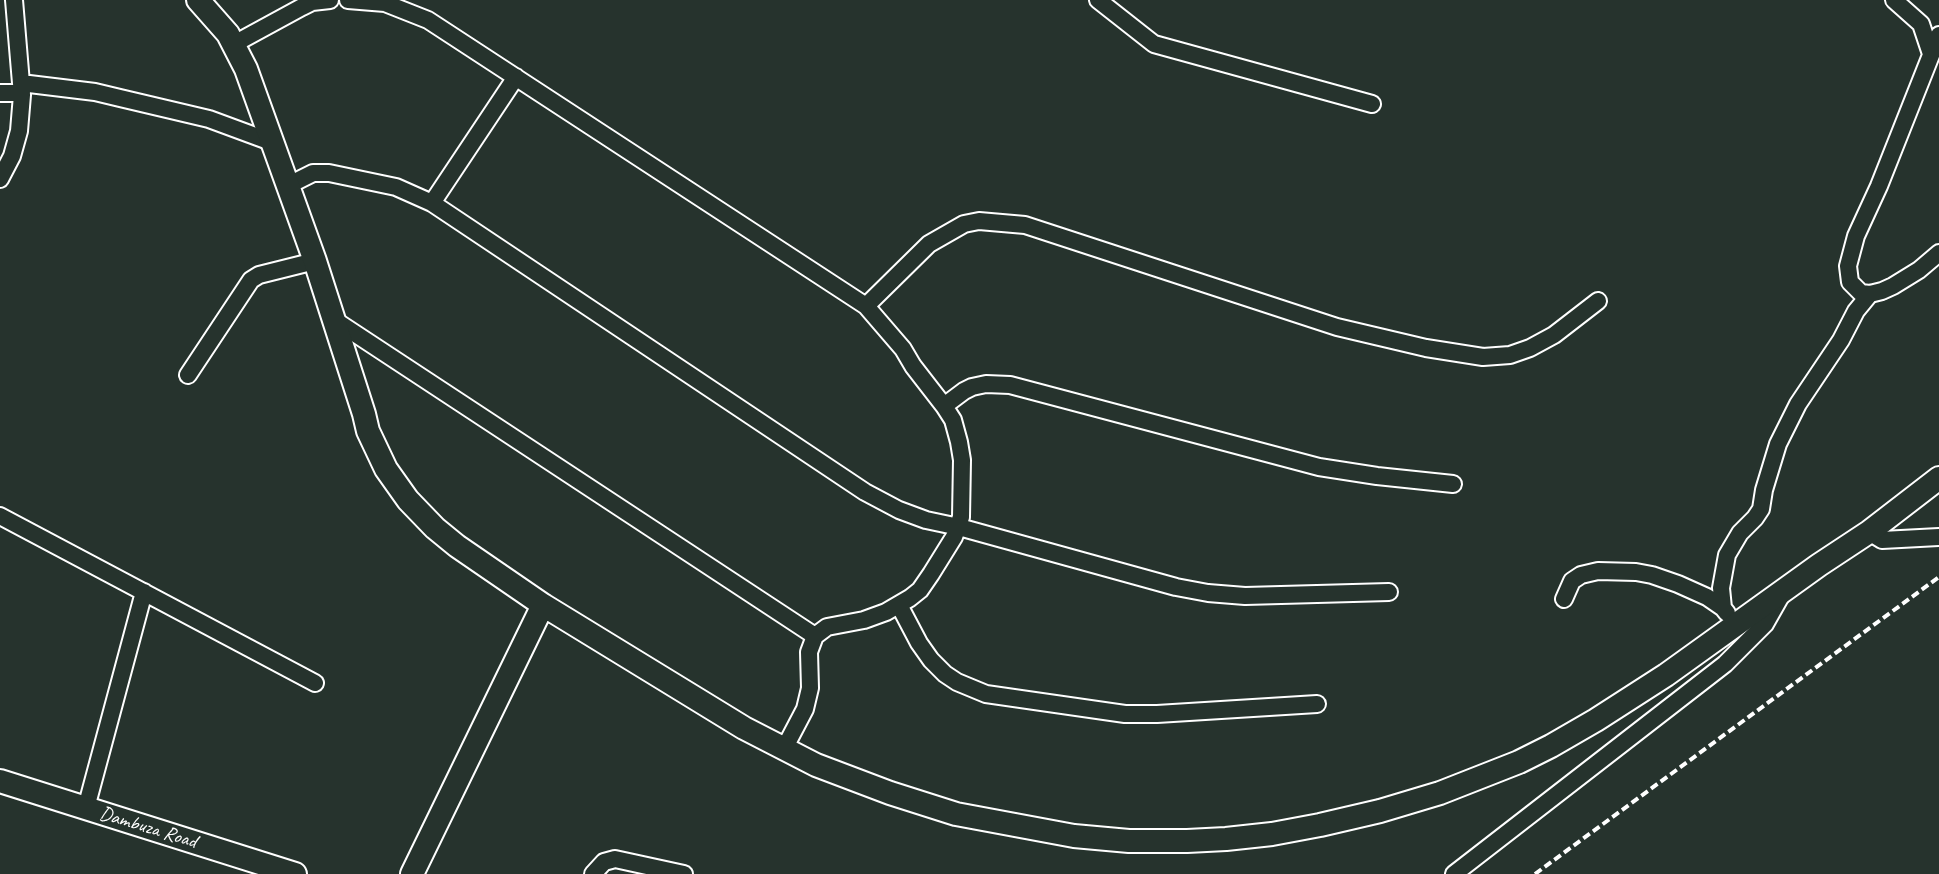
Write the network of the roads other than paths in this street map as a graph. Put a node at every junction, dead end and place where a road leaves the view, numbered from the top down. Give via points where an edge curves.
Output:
1 (14, 0) edge
2 (198, 0) edge
3 (330, 0) edge
4 (348, 0) edge
5 (1098, 0) edge
6 (1894, 0) edge
7 (312, 1) edge
8 (1939, 35) edge
9 (234, 44) junction
10 (1932, 54) junction
11 (516, 77) junction
12 (21, 88) junction
13 (0, 93) edge
14 (1372, 104) dead end
15 (274, 143) junction
16 (0, 180) edge
17 (289, 185) junction
18 (432, 203) junction
19 (1939, 253) edge
20 (315, 261) junction
21 (1870, 294) junction
22 (1598, 301) dead end
23 (866, 306) junction
24 (333, 319) junction
25 (188, 375) dead end
26 (944, 406) junction
27 (1939, 478) edge
28 (1453, 484) dead end
29 (0, 516) edge
30 (958, 527) junction
31 (1869, 532) junction
32 (1939, 537) edge
33 (1784, 590) junction
34 (144, 592) junction
35 (1389, 592) dead end
36 (1564, 599) dead end
37 (543, 605) junction
38 (899, 606) junction
39 (1730, 616) junction
40 (815, 636) junction
41 (314, 683) dead end
42 (1317, 704) dead end
43 (784, 749) junction
44 (0, 781) edge
45 (86, 808) junction
46 (296, 874) edge
47 (412, 874) edge
48 (593, 874) edge
49 (684, 874) edge
50 (1454, 874) edge

1 - 12 street
2 - 9 street
3 - 7 street
4 - 11 street via 384,3 428,20
5 - 14 street via 1154,44
6 - 10 street via 1921,24
7 - 9 street
8 - 10 street
9 - 15 street
10 - 21 street via 1883,178 1856,236 1850,258 1850,282 1861,293
11 - 18 street
11 - 23 street
12 - 13 street
12 - 15 street via 95,92 194,115
12 - 16 street via 19,131 12,156
15 - 17 street
17 - 18 street via 313,174 329,172 389,185
17 - 20 street
18 - 30 street via 866,492 926,520
19 - 21 street via 1893,286
20 - 24 street
20 - 25 street via 259,275 251,280
21 - 39 street via 1798,404 1778,444 1761,509 1740,533 1727,555 1721,588
22 - 23 street via 1554,335 1530,348 1510,355 1483,357 1426,348 1337,327 1025,225 979,221 964,224 929,244
23 - 26 street via 903,349
24 - 37 street via 368,431 396,484 450,540
24 - 40 street
26 - 28 street via 972,388 986,384 1010,385 1319,466
26 - 30 street via 953,420 962,460 962,505
27 - 31 street
29 - 34 street
30 - 35 street via 1176,587 1208,592 1245,596
30 - 38 street via 949,547 920,590
31 - 32 street via 1882,540
31 - 33 street
33 - 39 street
33 - 50 street via 1765,624 1725,664
34 - 41 street
34 - 45 street
36 - 39 street via 1572,581 1581,575 1619,571 1652,575 1678,584 1707,597
37 - 43 street
37 - 47 street
38 - 40 street via 864,620 827,627
38 - 42 street via 931,660 957,682 986,694 1125,714
39 - 43 street via 1666,675 1612,710 1519,762 1440,793 1380,811 1272,834 1187,841 1129,841 1074,836 956,814 890,793 816,765
40 - 43 street via 809,652 810,688 806,709
44 - 45 street, Dambuza Road
45 - 46 street, Dambuza Road
48 - 49 street via 604,862 615,859

